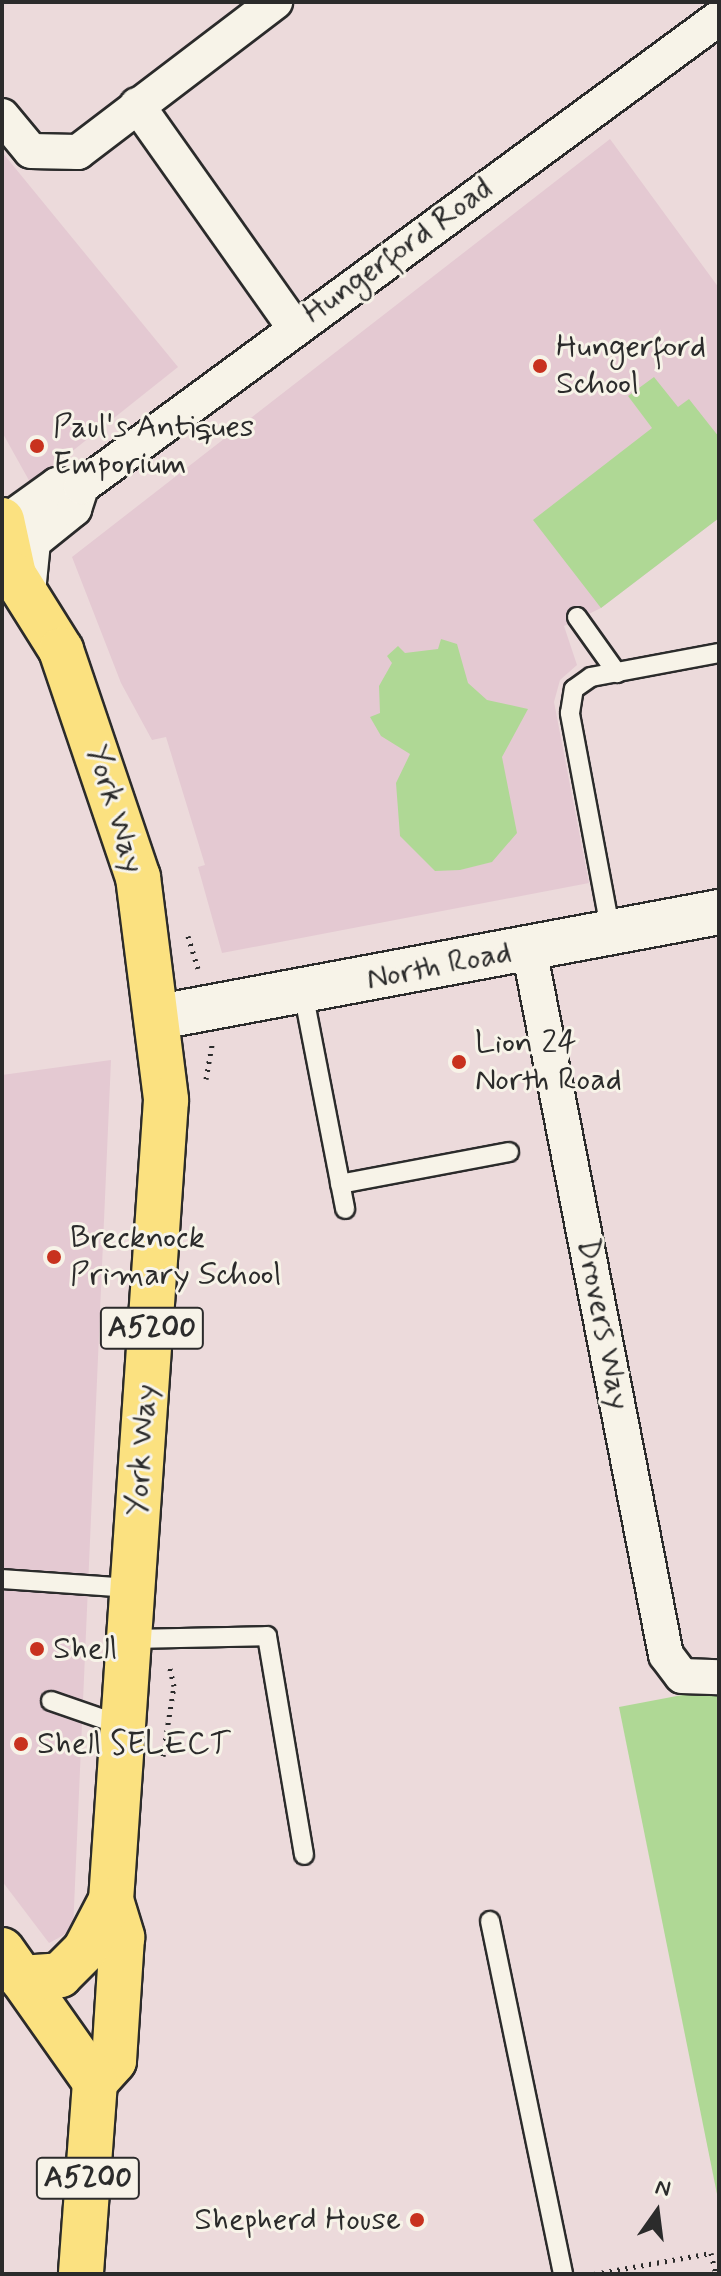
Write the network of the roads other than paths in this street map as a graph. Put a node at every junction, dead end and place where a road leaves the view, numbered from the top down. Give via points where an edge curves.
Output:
1 (275, 2) edge
2 (719, 18) edge
3 (137, 105) junction
4 (2, 116) edge
5 (294, 327) junction
6 (13, 549) edge
7 (577, 617) dead end
8 (719, 653) edge
9 (617, 673) junction
10 (719, 912) edge
11 (611, 933) junction
12 (529, 949) junction
13 (303, 992) junction
14 (159, 1017) junction
15 (509, 1152) dead end
16 (340, 1184) junction
17 (345, 1209) dead end
18 (2, 1579) edge
19 (132, 1588) junction
20 (129, 1639) junction
21 (709, 1678) edge
22 (51, 1701) dead end
23 (123, 1726) junction
24 (304, 1855) dead end
25 (111, 1900) junction
26 (490, 1921) dead end
27 (12, 1964) edge
28 (95, 2082) junction
29 (81, 2274) edge
30 (563, 2274) edge

1 - 3 street
2 - 5 street, Hungerford Road
3 - 4 street via 78,152 31,151
3 - 5 street
5 - 6 street, Hungerford Road via 81,487 57,485
6 - 14 main road, York Way / A5200 via 61,650 138,877
7 - 9 lane
8 - 9 lane
9 - 11 lane via 581,681 570,700
10 - 11 street, North Road
11 - 12 street, North Road
12 - 13 street, North Road
12 - 21 street, Drovers Way via 666,1655 675,1672
13 - 14 street, North Road
13 - 16 lane
14 - 19 main road, York Way / A5200 via 164,1172
15 - 16 lane
16 - 17 lane
18 - 19 lane
19 - 20 main road, York Way / A5200
20 - 23 main road, York Way / A5200
20 - 24 lane via 267,1636
22 - 23 lane
23 - 25 main road, York Way / A5200
25 - 27 main road, A5200 via 85,1950 60,1975
25 - 28 main road, York Way / A5200 via 122,1937 114,2061
26 - 30 lane
27 - 28 main road, A5200
28 - 29 main road, York Way / A5200

